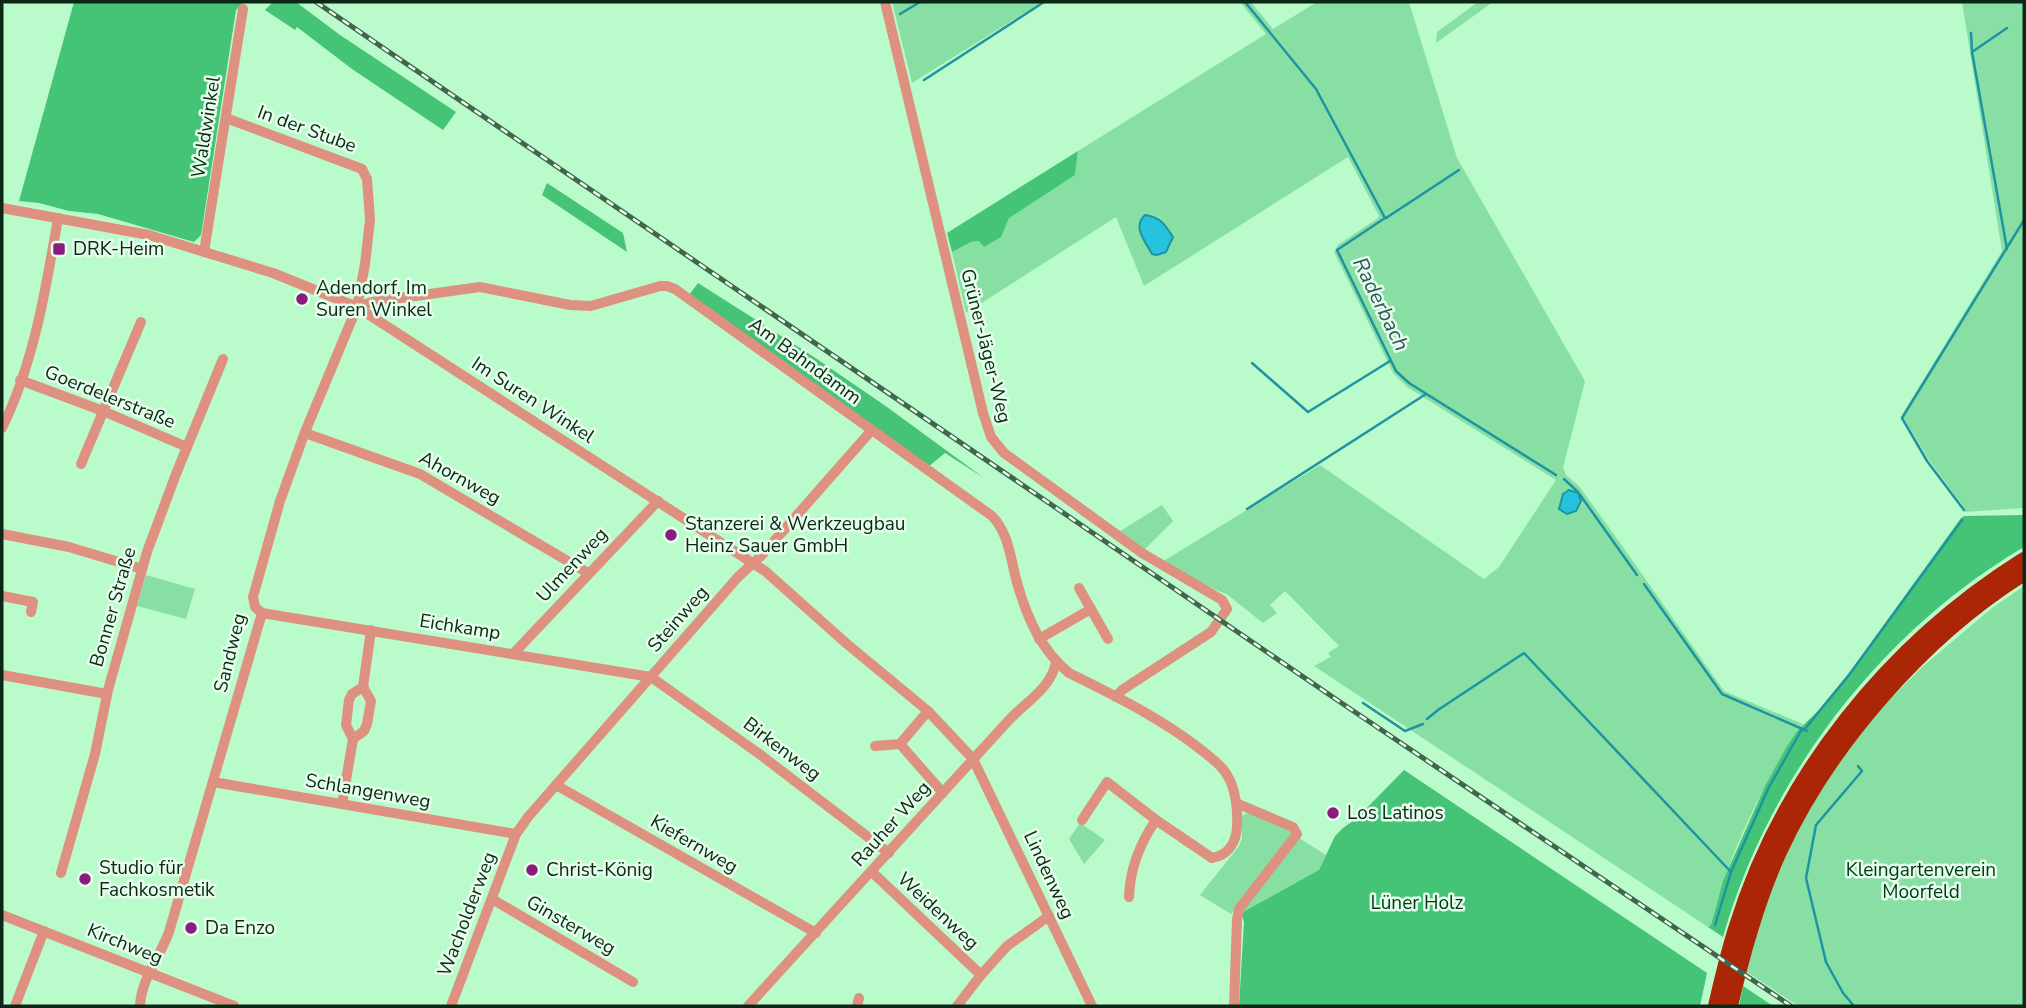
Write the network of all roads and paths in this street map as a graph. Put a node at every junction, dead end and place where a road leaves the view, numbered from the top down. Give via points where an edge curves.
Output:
1 (885, 2) edge
2 (243, 9) dead end
3 (226, 118) junction
4 (2, 208) edge
5 (58, 218) junction
6 (204, 252) junction
7 (357, 307) junction
8 (141, 322) dead end
9 (223, 359) dead end
10 (20, 380) junction
11 (6, 405) edge
12 (103, 411) junction
13 (2, 428) edge
14 (871, 430) junction
15 (305, 433) junction
16 (187, 447) junction
17 (80, 464) dead end
18 (658, 501) junction
19 (2, 534) edge
20 (2024, 560) edge
21 (753, 562) junction
22 (142, 569) junction
23 (588, 573) junction
24 (2024, 573) edge
25 (1079, 588) dead end
26 (2, 596) edge
27 (1091, 609) junction
28 (32, 612) dead end
29 (262, 613) junction
30 (371, 630) junction
31 (1039, 639) junction
32 (1108, 639) dead end
33 (513, 654) junction
34 (1056, 662) junction
35 (2, 675) edge
36 (651, 677) junction
37 (363, 687) junction
38 (107, 694) junction
39 (1116, 697) junction
40 (928, 711) junction
41 (353, 738) junction
42 (900, 744) junction
43 (875, 746) dead end
44 (973, 759) junction
45 (212, 782) junction
46 (556, 785) junction
47 (943, 793) junction
48 (1236, 803) junction
49 (342, 804) junction
50 (1082, 820) dead end
51 (1156, 820) junction
52 (516, 834) junction
53 (889, 853) junction
54 (872, 872) junction
55 (61, 873) dead end
56 (1129, 897) dead end
57 (492, 899) junction
58 (2, 915) edge
59 (1049, 916) junction
60 (44, 931) junction
61 (816, 933) junction
62 (149, 972) junction
63 (981, 975) junction
64 (634, 982) dead end
65 (16, 1006) edge
66 (140, 1006) edge
67 (234, 1006) edge
68 (451, 1006) edge
69 (748, 1006) edge
70 (957, 1006) edge
71 (1092, 1006) edge
72 (1234, 1006) edge
73 (1716, 1006) edge
74 (1730, 1006) edge

1 - 39 street, Grüner-Jäger-Weg via 991,437 1004,453 1142,554 1226,605 1210,632
2 - 3 street, Waldwinkel
3 - 6 street, Waldwinkel
3 - 7 street, In der Stube via 354,164 365,173 370,220
4 - 5 street, Im Suren Winkel
5 - 6 street, Im Suren Winkel via 134,232
5 - 10 street
6 - 7 street, Im Suren Winkel via 273,273
7 - 14 street, Am Bahndamm via 480,287 591,306 667,286
7 - 15 street, Sandweg
7 - 18 street, Im Suren Winkel
8 - 12 street
9 - 16 street, Bonner Straße
10 - 11 street
10 - 12 street, Goerdelerstraße
11 - 13 street
12 - 16 street, Goerdelerstraße
12 - 17 street
14 - 21 street, Steinweg
14 - 31 street, Am Bahndamm via 997,520
15 - 23 street, Ahornweg via 420,474
15 - 29 street, Sandweg via 253,597
16 - 22 street, Bonner Straße
18 - 21 street, Im Suren Winkel
18 - 23 street, Ulmenweg
19 - 22 street via 61,545
20 - 73 highway via 1957,607 1911,648 1865,696 1819,759 1777,828 1751,886
21 - 36 street, Steinweg
21 - 40 street, Im Suren Winkel
22 - 38 street, Bonner Straße
23 - 33 street, Ulmenweg
24 - 74 highway via 1964,617 1906,670 1836,755 1771,870
25 - 27 street
26 - 28 street via 33,602
27 - 31 street
27 - 32 street
29 - 30 street, Eichkamp
29 - 45 street, Sandweg
30 - 33 street, Eichkamp
30 - 37 street
31 - 34 street, Am Bahndamm
33 - 36 street, Eichkamp
34 - 39 street, Am Bahndamm
34 - 44 street, Rauher Weg via 1041,689
35 - 38 street
36 - 46 street, Steinweg
36 - 53 street, Birkenweg
37 - 41 street via 349,700 345,723
37 - 41 street via 371,701 367,724
38 - 55 street, Bonner Straße
39 - 48 street, Am Bahndamm via 1172,729 1220,765
40 - 42 street
40 - 44 street, Im Suren Winkel
41 - 49 street
42 - 43 street
42 - 47 street
44 - 47 street, Rauher Weg
44 - 59 street, Lindenweg
45 - 49 street, Schlangenweg
45 - 62 street, Sandweg via 170,932
46 - 52 street, Steinweg
46 - 61 street, Kiefernweg
47 - 53 street, Rauher Weg
48 - 51 street via 1234,842 1221,856 1212,858
48 - 72 street via 1293,827 1297,834 1239,909
49 - 52 street, Schlangenweg
50 - 51 street via 1107,782
51 - 56 street via 1136,856
52 - 57 street, Wacholderweg
53 - 54 street, Rauher Weg
54 - 61 street, Rauher Weg
54 - 63 street, Weidenweg
57 - 64 street, Ginsterweg
57 - 68 street, Wacholderweg
58 - 60 street, Kirchweg
59 - 63 street via 1013,941
59 - 71 street, Lindenweg
60 - 62 street, Kirchweg
60 - 65 street
61 - 69 street, Rauher Weg
62 - 66 street, Sandweg
62 - 67 street, Kirchweg
63 - 70 street

